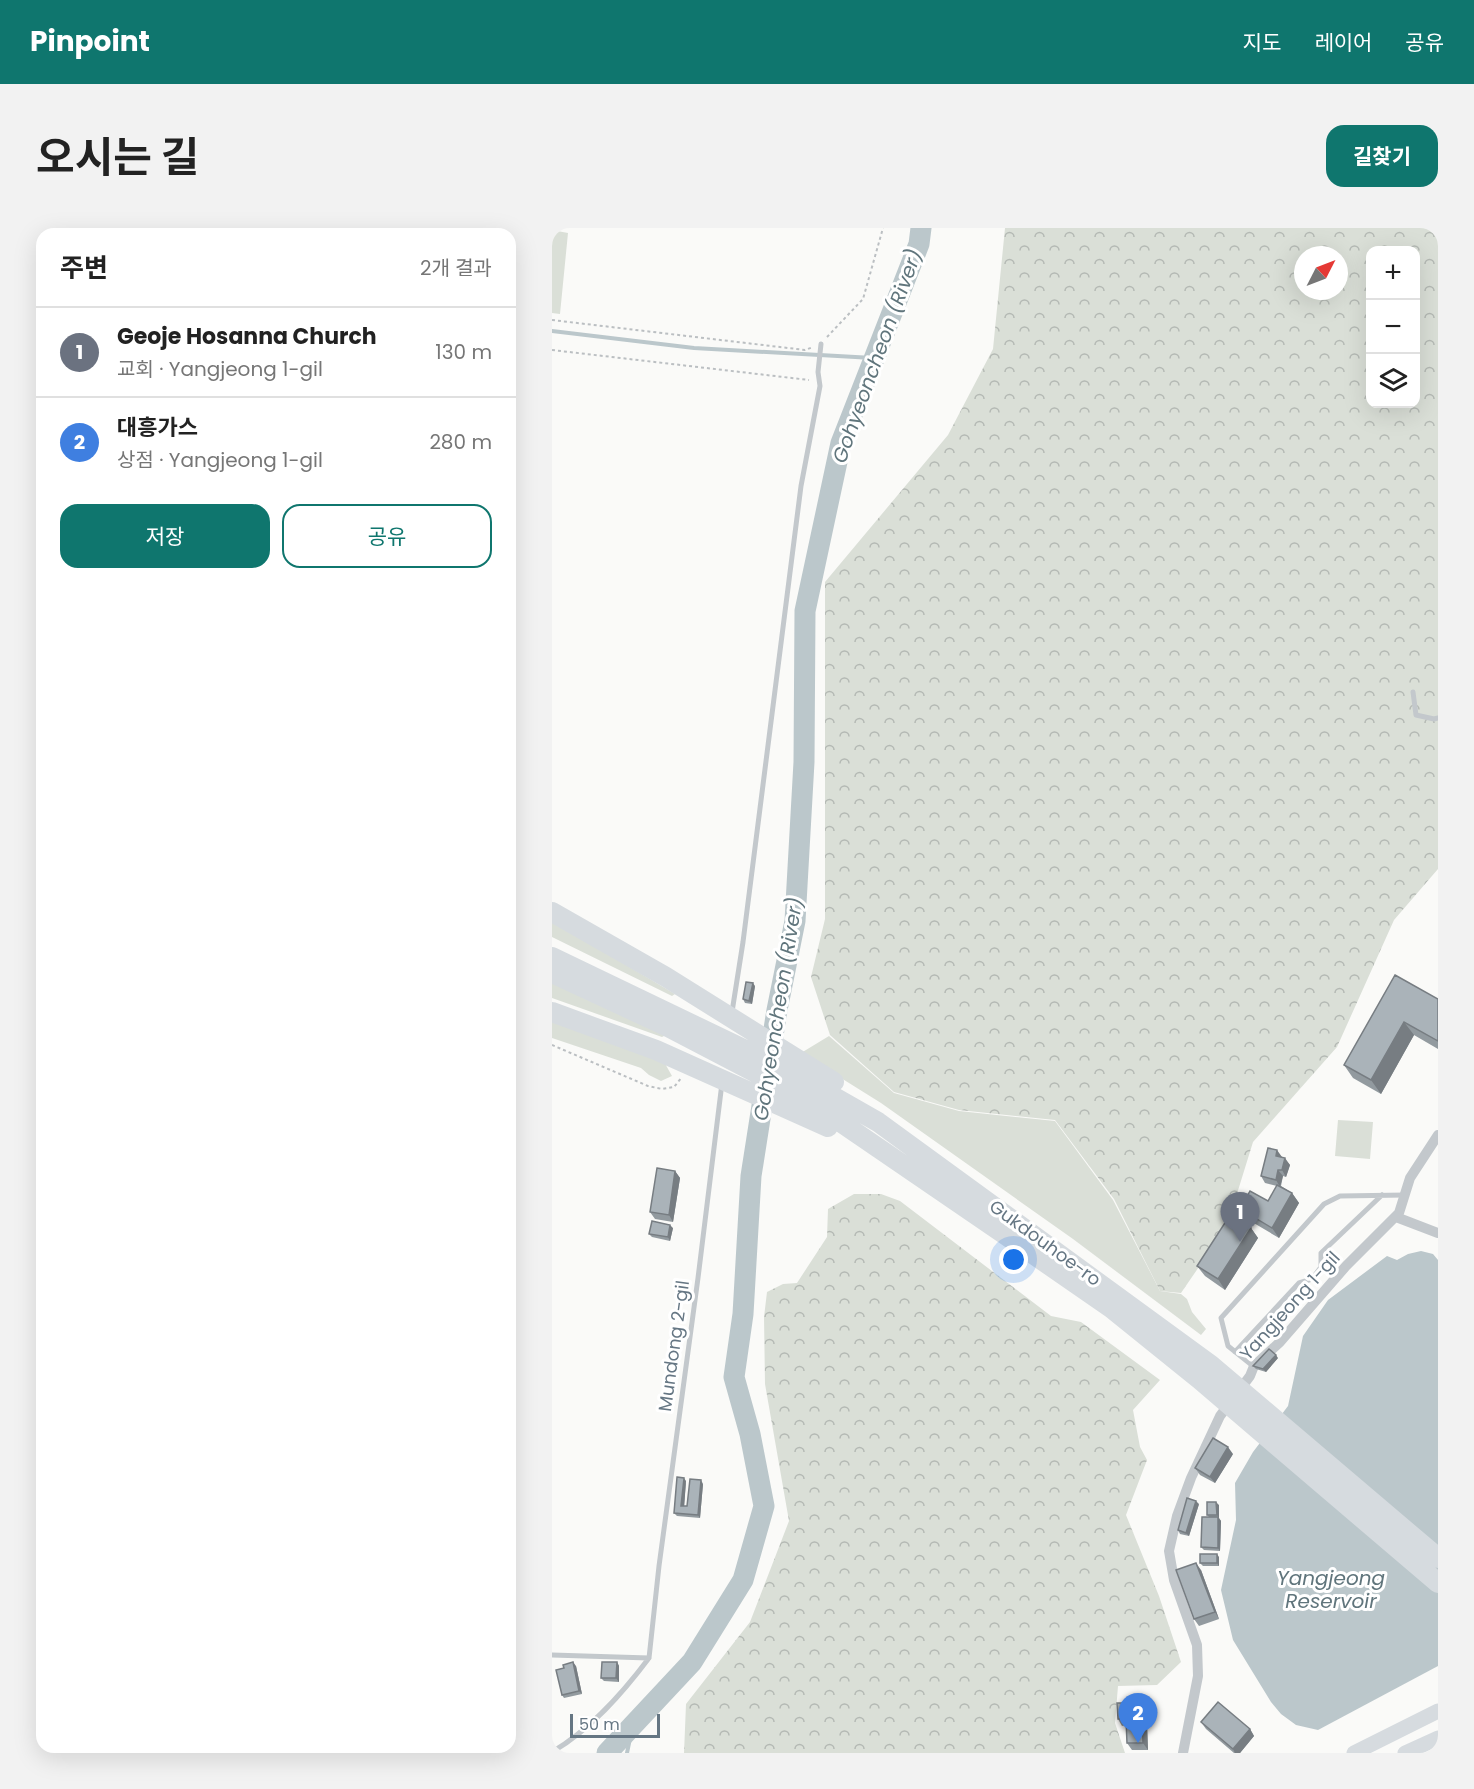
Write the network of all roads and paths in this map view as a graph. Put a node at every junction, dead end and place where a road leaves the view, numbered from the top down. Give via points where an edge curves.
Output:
1 (883, 228) edge
2 (552, 320) edge
3 (821, 344) junction
4 (552, 350) edge
5 (819, 386) junction
6 (1413, 693) dead end
7 (1438, 718) edge
8 (552, 912) edge
9 (552, 957) edge
10 (552, 973) edge
11 (552, 1012) edge
12 (665, 1019) junction
13 (724, 1064) dead end
14 (723, 1076) dead end
15 (878, 1122) junction
16 (1438, 1135) edge
17 (872, 1145) junction
18 (1382, 1195) junction
19 (1406, 1195) junction
20 (1396, 1217) junction
21 (1438, 1233) edge
22 (1235, 1352) junction
23 (1254, 1366) junction
24 (1205, 1372) junction
25 (1438, 1558) edge
26 (1438, 1583) edge
27 (552, 1655) edge
28 (649, 1658) junction
29 (1438, 1711) edge
30 (1438, 1738) edge
31 (552, 1752) edge
32 (1183, 1753) edge
33 (1354, 1753) edge
34 (1405, 1753) edge

1 - 3 path via 863,299
2 - 3 path via 805,350
3 - 5 lane
4 - 5 path via 807,379
5 - 13 lane via 801,486
6 - 7 lane via 1416,715
8 - 15 highway via 687,990 835,1083
9 - 12 highway
10 - 12 highway
11 - 17 highway via 656,1050
12 - 15 highway via 785,1069
12 - 17 highway via 834,1117
14 - 28 lane, Mundong 2-gil
15 - 24 highway, Gukdouhoe-ro
16 - 19 street, Yangjeong 1-gil via 1410,1178
17 - 24 highway, Gukdouhoe-ro
18 - 19 lane
18 - 22 lane via 1321,1253 1321,1267 1312,1279 1299,1282
18 - 22 lane via 1340,1196 1324,1204 1221,1318 1228,1346
19 - 20 street, Yangjeong 1-gil
20 - 21 street
20 - 23 street, Yangjeong 1-gil
22 - 23 lane
23 - 32 street, Yangjeong 1-gil via 1206,1444 1176,1516 1168,1551 1197,1645 1198,1676
24 - 25 highway
24 - 26 highway
27 - 28 lane
28 - 31 lane via 588,1726
29 - 33 street
30 - 34 street

